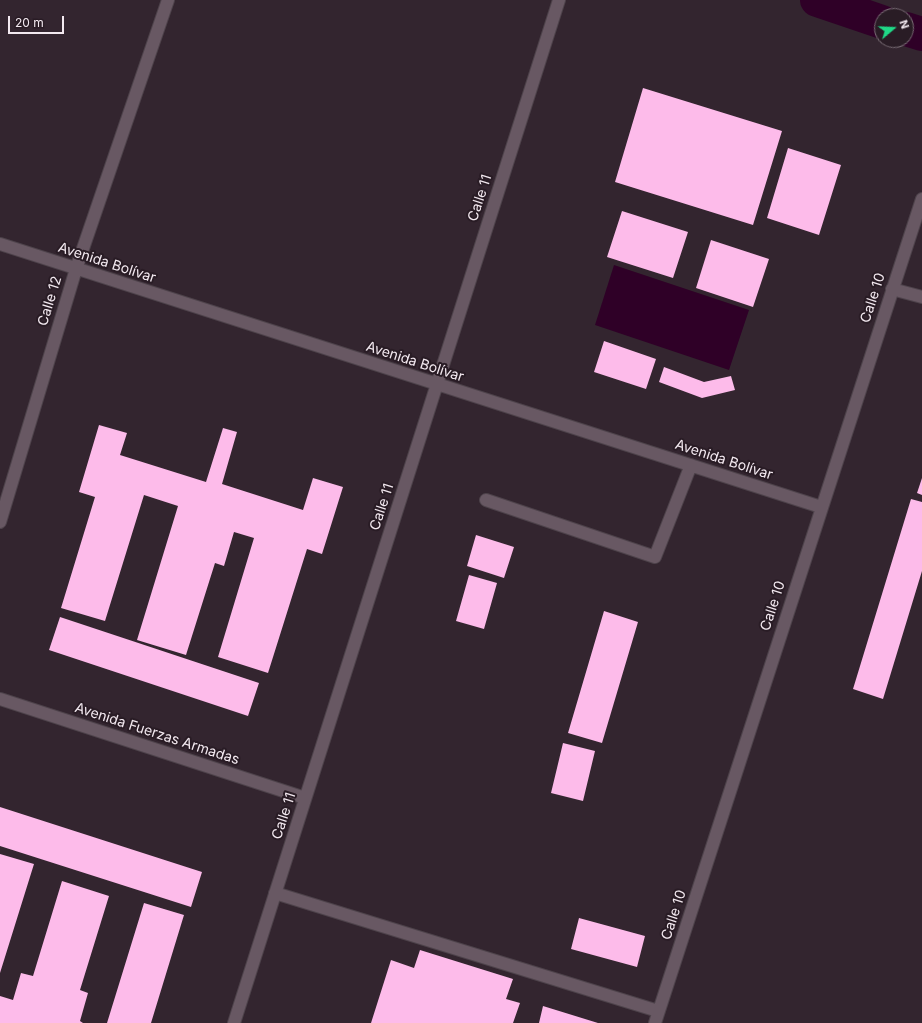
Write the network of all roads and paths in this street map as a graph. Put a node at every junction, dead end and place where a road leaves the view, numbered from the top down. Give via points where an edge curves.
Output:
1 (168, 0) edge
2 (559, 0) edge
3 (922, 199) edge
4 (0, 244) edge
5 (76, 269) junction
6 (892, 289) junction
7 (922, 297) edge
8 (437, 384) junction
9 (691, 466) junction
10 (486, 500) dead end
11 (821, 507) junction
12 (0, 522) edge
13 (0, 699) edge
14 (305, 798) junction
15 (275, 893) junction
16 (658, 1010) junction
17 (234, 1023) edge
18 (655, 1023) edge

1 - 5 street, Calle 12
2 - 8 street, Calle 11
3 - 6 street, Calle 10
4 - 5 street, Avenida Bolívar
5 - 8 street, Avenida Bolívar
5 - 12 street, Calle 12
6 - 7 street
6 - 11 street, Calle 10
8 - 9 street, Avenida Bolívar
8 - 14 street, Calle 11
9 - 10 street via 655,557
9 - 11 street, Avenida Bolívar
11 - 16 street, Calle 10
13 - 14 street, Avenida Fuerzas Armadas
14 - 15 street, Calle 11
15 - 16 street
15 - 17 street, Calle 11
16 - 18 street, Calle 10

